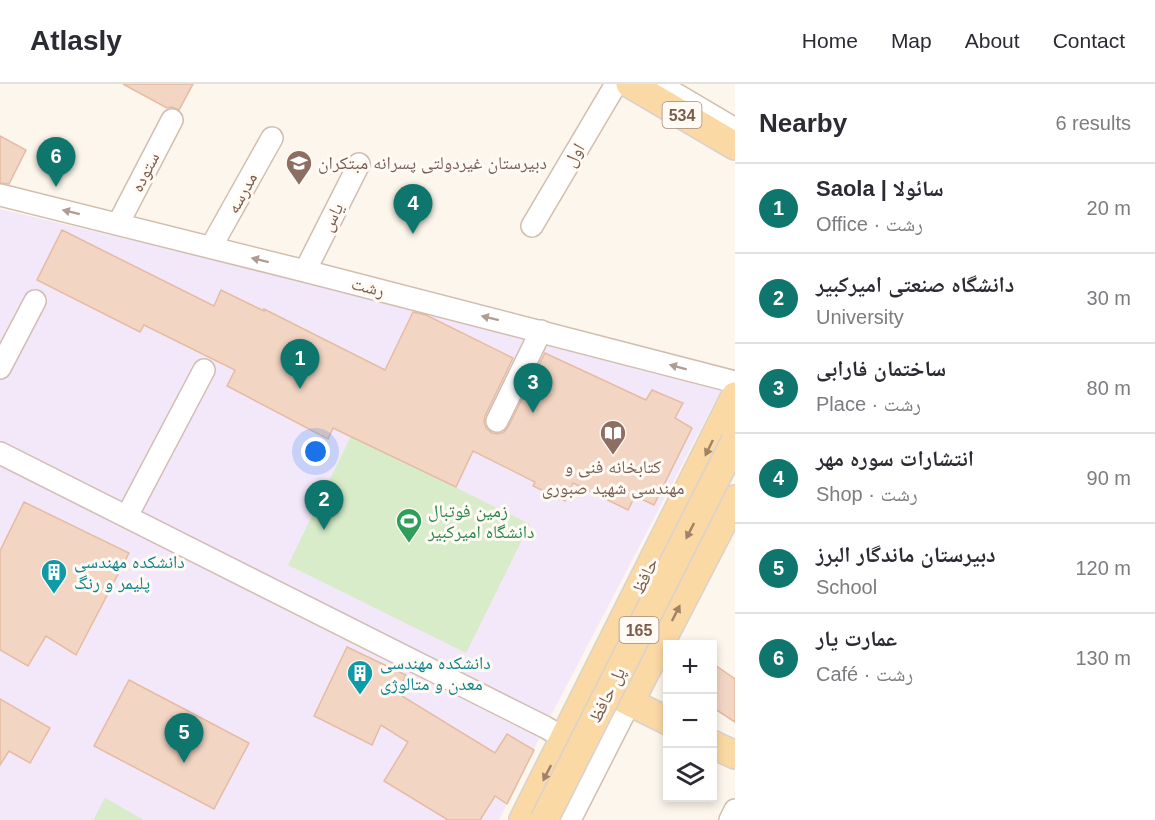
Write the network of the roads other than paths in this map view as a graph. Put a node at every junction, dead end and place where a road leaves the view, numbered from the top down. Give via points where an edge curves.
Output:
1 (616, 84) edge
2 (630, 84) edge
3 (659, 84) edge
4 (171, 120) dead end
5 (735, 129) edge
6 (272, 138) dead end
7 (735, 146) edge
8 (359, 164) dead end
9 (0, 195) edge
10 (118, 224) junction
11 (532, 226) dead end
12 (211, 247) junction
13 (304, 271) junction
14 (35, 301) dead end
15 (541, 331) junction
16 (0, 368) edge
17 (204, 370) dead end
18 (735, 382) edge
19 (735, 396) edge
20 (497, 421) dead end
21 (735, 441) edge
22 (0, 453) edge
23 (735, 499) edge
24 (127, 516) junction
25 (592, 683) junction
26 (630, 702) junction
27 (578, 711) junction
28 (663, 718) edge
29 (616, 730) junction
30 (564, 738) junction
31 (717, 746) edge
32 (735, 755) edge
33 (735, 810) edge
34 (523, 820) edge
35 (543, 820) edge
36 (570, 820) edge
37 (730, 820) edge

1 - 11 street, اول
2 - 7 main road, 534
3 - 5 street
4 - 10 street, ستوده
6 - 12 street, مدرسه
8 - 13 street, یاس
10 -> 9 street, رشت
10 - 12 street, رشت
13 -> 12 street, رشت
15 -> 13 street, رشت
14 - 16 street
18 -> 15 street, رشت
15 - 20 street
17 - 24 street
19 -> 25 main road, حافظ / 165
21 -> 35 main road, پل حافظ / 165, bridge
22 - 24 street
26 -> 23 main road
24 - 30 street
25 - 26 main road
25 - 27 main road, حافظ / 165
26 - 28 main road
26 - 29 street
27 - 29 street via 594,701 607,703 616,713
27 - 30 main road, حافظ / 165
29 - 36 street
30 -> 34 main road, حافظ / 165
31 - 32 main road
33 - 37 street

